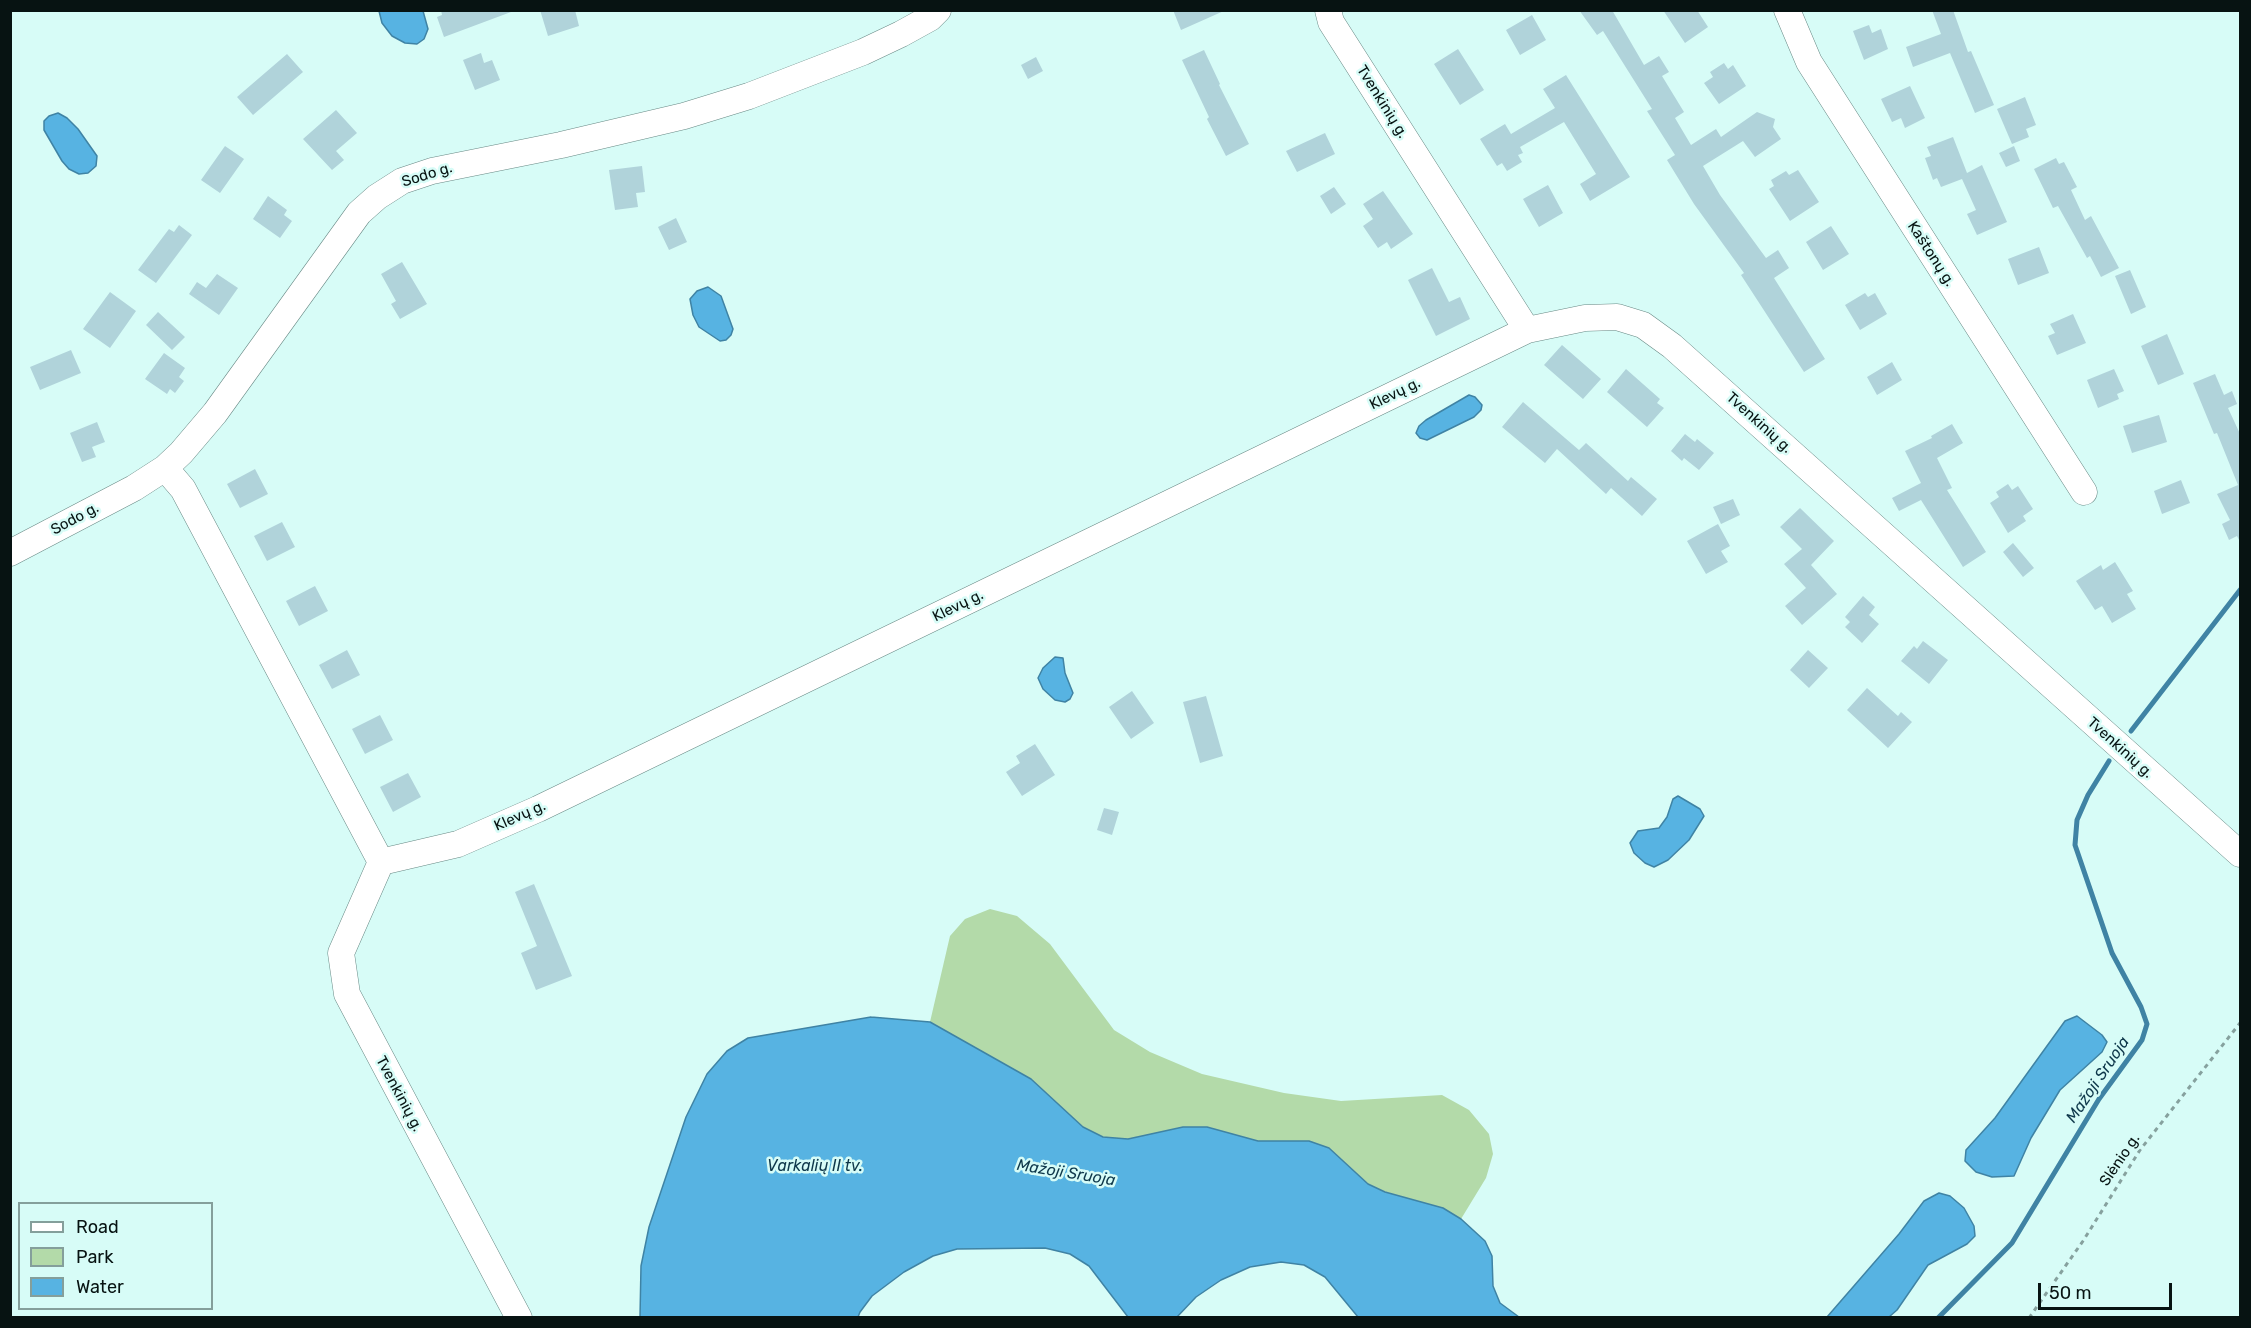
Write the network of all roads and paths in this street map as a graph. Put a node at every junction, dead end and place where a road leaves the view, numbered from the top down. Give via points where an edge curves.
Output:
1 (938, 10) edge
2 (1328, 10) edge
3 (1787, 10) edge
4 (1527, 330) junction
5 (165, 468) junction
6 (2084, 492) dead end
7 (10, 553) edge
8 (2241, 854) edge
9 (381, 862) junction
10 (2241, 1023) edge
11 (519, 1317) edge
12 (2029, 1317) edge

1 - 5 street, Sodo g. via 930,18 863,52 749,96 684,116 432,171 402,181 359,213 215,413
2 - 4 street, Tvenkinių g. via 1331,22
3 - 6 street, Kaštonų g. via 1809,63
4 - 8 street, Tvenkinių g. via 1617,316 1643,325 1672,346
4 - 9 street, Klevų g. via 538,809 458,844
5 - 7 street, Sodo g.
5 - 9 street via 183,489
9 - 11 street, Tvenkinių g. via 341,953 347,994
10 - 12 path, Slėnio g. via 2140,1150

